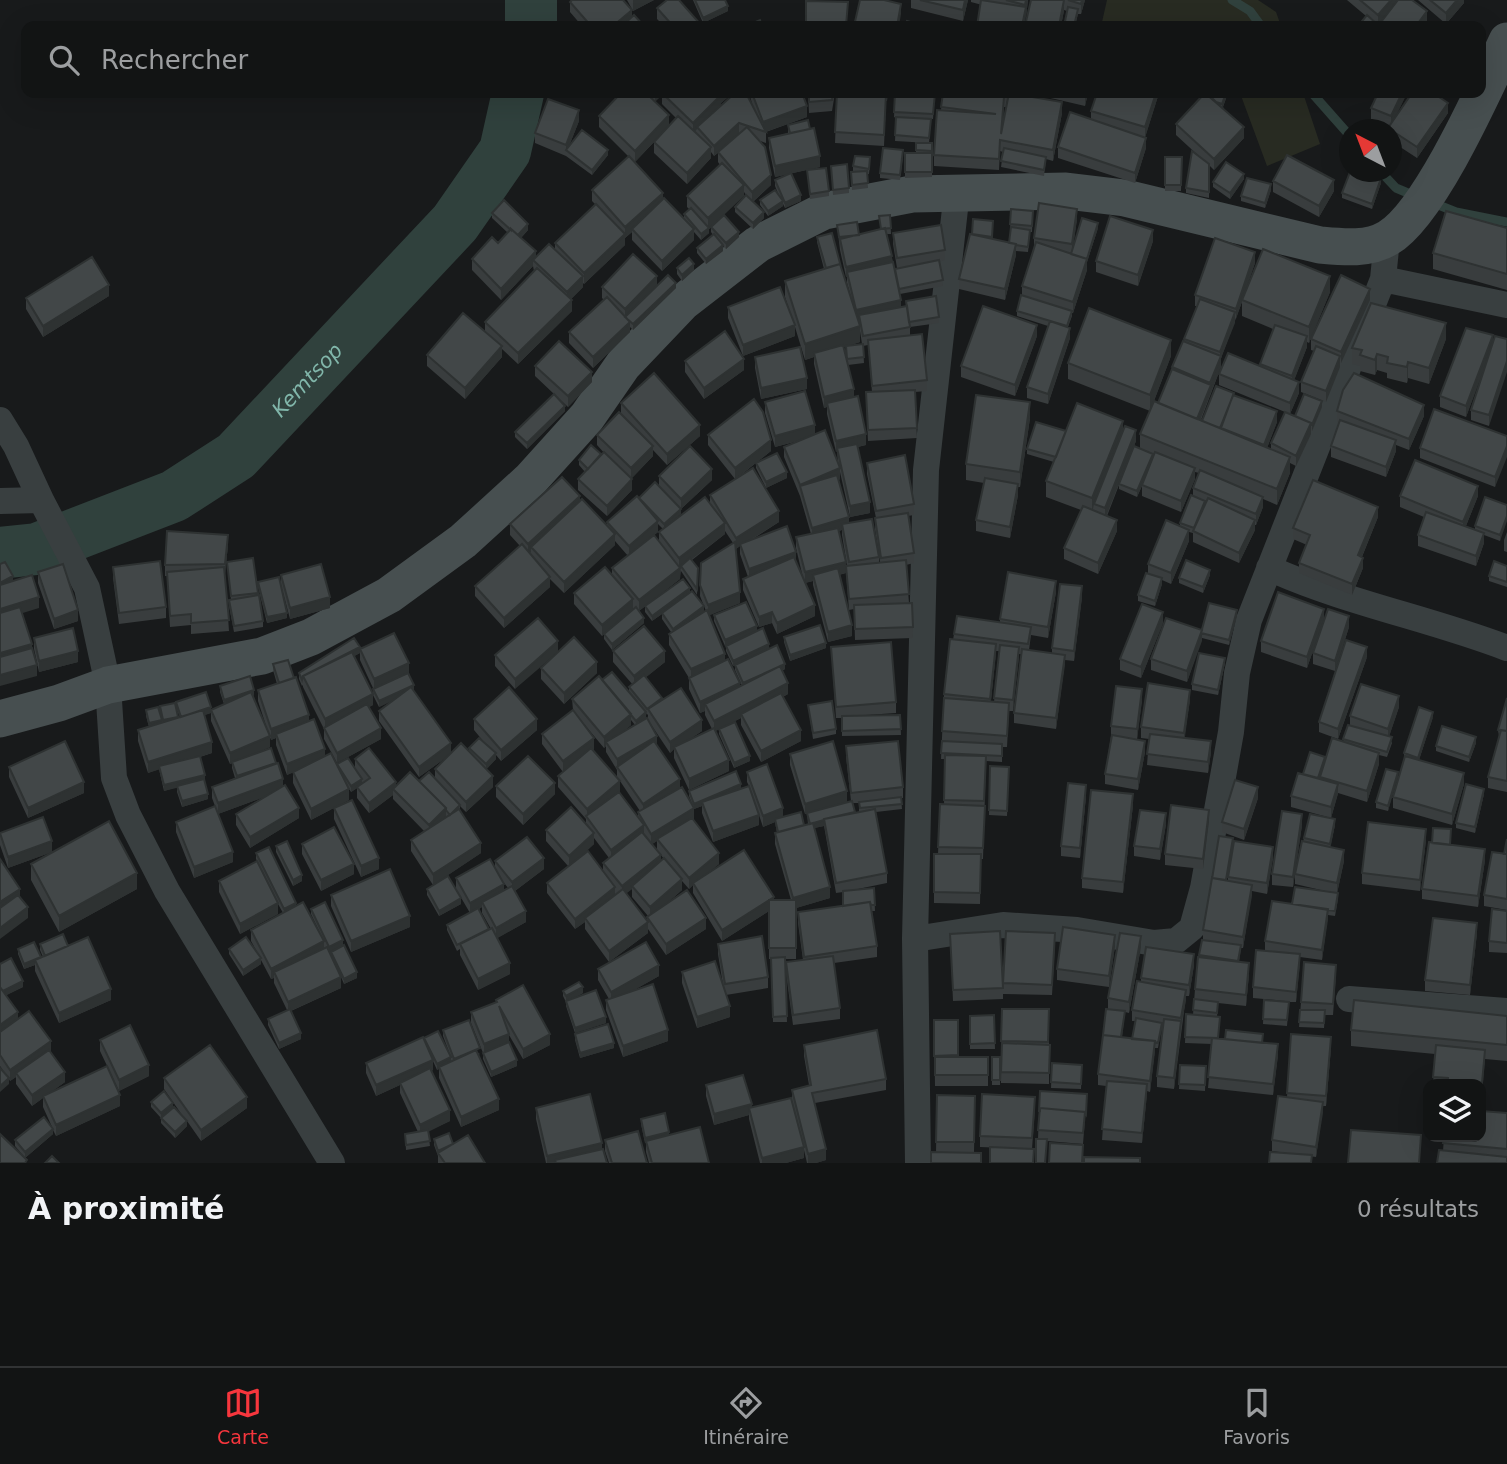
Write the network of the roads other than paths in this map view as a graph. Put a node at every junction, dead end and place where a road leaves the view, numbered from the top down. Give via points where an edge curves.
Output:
1 (1507, 41) edge
2 (1486, 82) edge
3 (1477, 98) edge
4 (957, 191) junction
5 (1400, 229) junction
6 (1383, 279) junction
7 (1507, 305) edge
8 (0, 420) edge
9 (0, 501) edge
10 (45, 508) junction
11 (1269, 568) junction
12 (1507, 648) edge
13 (108, 685) junction
14 (0, 719) edge
15 (915, 939) junction
16 (1349, 999) dead end
17 (1507, 1011) edge
18 (332, 1163) edge
19 (918, 1163) edge

1 - 2 street
3 - 5 street via 1436,178
4 - 5 street via 1066,191 1125,198 1320,245 1353,248
4 - 13 street via 912,194 824,211 758,244 682,302 623,365 587,417 531,479 463,541 389,595 311,637 262,656
4 - 15 street via 926,470
5 - 6 street
6 - 7 street
6 - 11 street
8 - 10 street
9 - 10 street
10 - 13 street via 87,588
11 - 12 street via 1306,585
11 - 15 street via 1249,620 1237,673 1231,732 1192,928 1176,941 1154,943 1077,930 1003,925
13 - 14 street
13 - 18 street via 114,778 128,815 167,891
15 - 19 street
16 - 17 street

